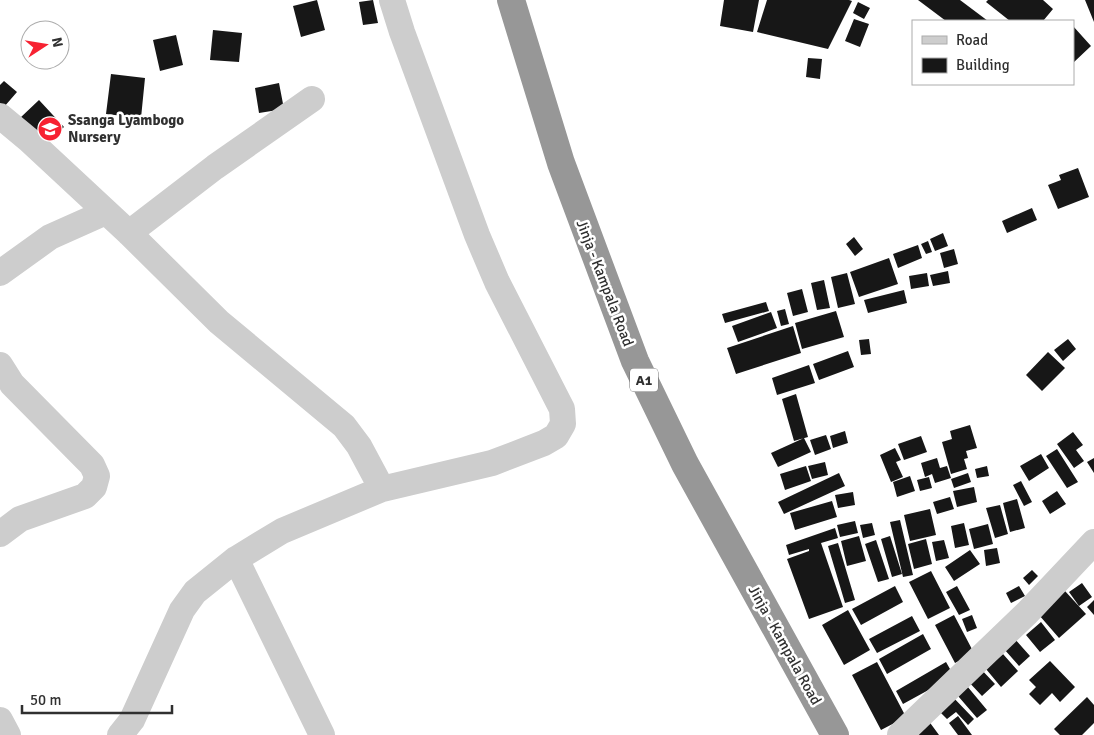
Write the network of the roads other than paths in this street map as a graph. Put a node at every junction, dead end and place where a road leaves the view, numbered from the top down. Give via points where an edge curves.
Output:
1 (392, 0) edge
2 (511, 0) edge
3 (312, 99) dead end
4 (0, 116) edge
5 (106, 212) junction
6 (129, 233) junction
7 (0, 272) edge
8 (0, 365) edge
9 (382, 489) junction
10 (0, 534) edge
11 (1094, 542) edge
12 (236, 559) junction
13 (0, 720) edge
14 (8, 735) edge
15 (120, 735) edge
16 (322, 735) edge
17 (835, 735) edge
18 (900, 735) edge

1 - 9 street via 477,235 497,282 562,408 563,424 556,436 544,443 492,462
2 - 17 highway, Jinja - Kampala Road / A1 via 560,164 635,361 685,464
3 - 6 street
4 - 5 street
5 - 6 street
5 - 7 street via 50,237
6 - 9 street via 219,322 344,426 359,446
8 - 10 street via 12,384 92,465 97,476 94,486 85,496 20,519
9 - 12 street via 282,531
11 - 18 street via 1027,613
12 - 15 street via 195,592 182,610 132,720
12 - 16 street
13 - 14 street

